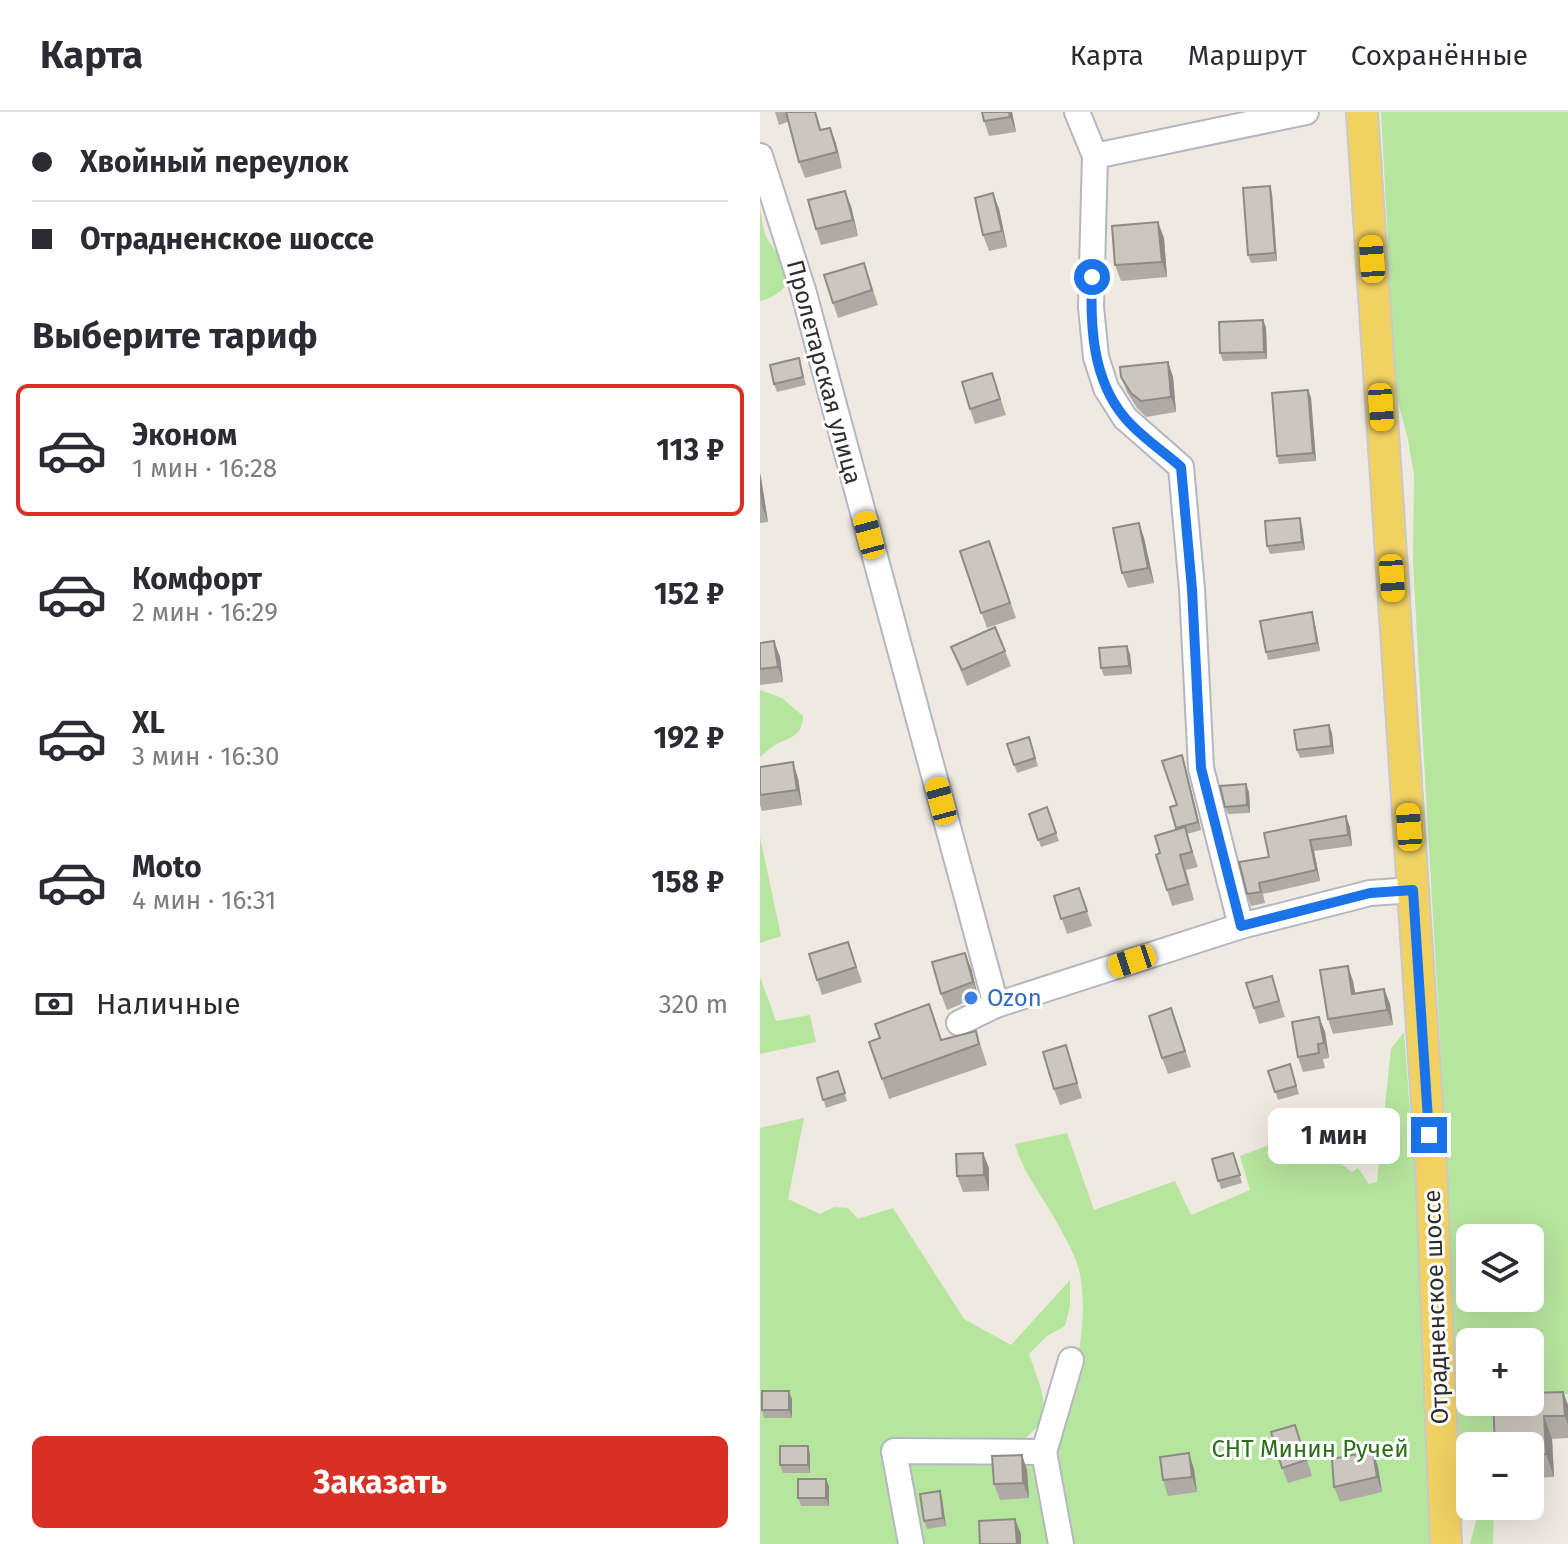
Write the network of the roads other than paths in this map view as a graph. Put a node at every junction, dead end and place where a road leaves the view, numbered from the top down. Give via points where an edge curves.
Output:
1 (1077, 112) edge
2 (1306, 112) edge
3 (1362, 112) edge
4 (760, 156) edge
5 (1095, 156) junction
6 (1413, 890) junction
7 (1241, 926) junction
8 (996, 1005) junction
9 (959, 1023) dead end
10 (1071, 1360) dead end
11 (1044, 1452) junction
12 (911, 1544) edge
13 (1061, 1544) edge
14 (1446, 1544) edge

1 - 5 street
2 - 5 street
3 - 6 main road, Отрадненское шоссе
4 - 8 street, Пролетарская улица via 803,290
5 - 7 street via 1091,307 1096,357 1106,388 1125,418 1181,467 1201,768
6 - 7 street via 1370,893
6 - 14 main road, Отрадненское шоссе via 1431,1165
7 - 8 street
8 - 9 street
10 - 11 street
11 - 12 street via 894,1451
11 - 13 street

